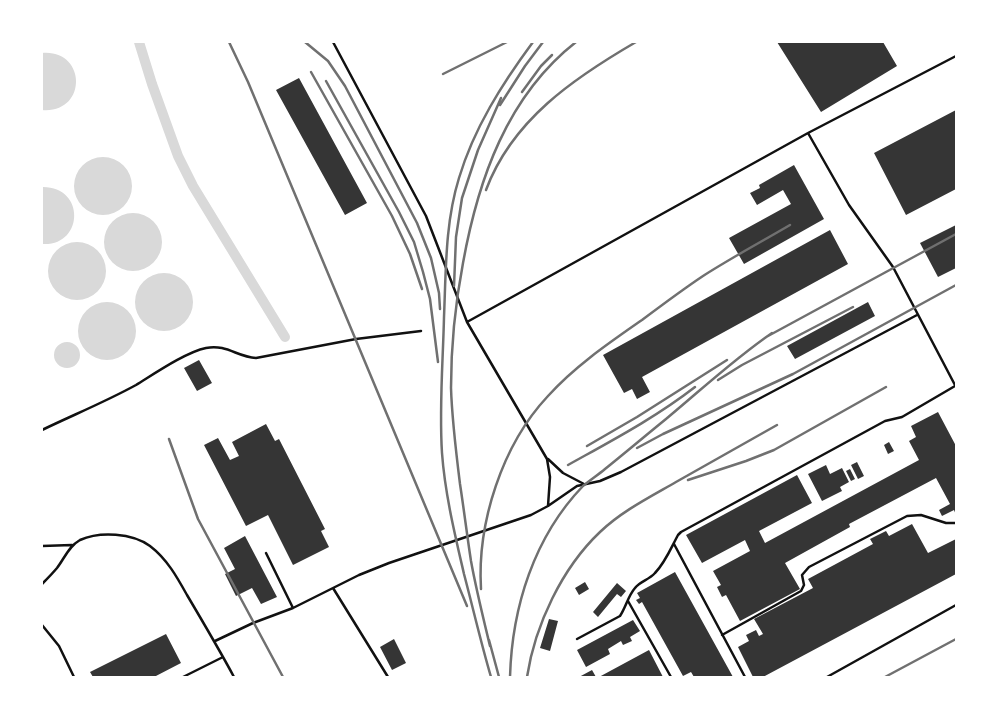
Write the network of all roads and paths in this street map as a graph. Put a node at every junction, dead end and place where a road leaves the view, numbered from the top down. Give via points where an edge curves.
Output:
1 (333, 42) edge
2 (956, 56) edge
3 (808, 133) junction
4 (917, 315) junction
5 (467, 322) junction
6 (421, 331) dead end
7 (956, 387) edge
8 (42, 430) edge
9 (547, 459) junction
10 (585, 485) junction
11 (548, 506) junction
12 (956, 523) edge
13 (674, 544) junction
14 (42, 546) edge
15 (72, 546) junction
16 (266, 553) dead end
17 (42, 584) edge
18 (333, 588) junction
19 (628, 601) junction
20 (956, 605) edge
21 (293, 608) junction
22 (42, 625) edge
23 (722, 635) junction
24 (577, 639) dead end
25 (215, 640) junction
26 (223, 657) junction
27 (74, 677) edge
28 (183, 677) edge
29 (234, 677) edge
30 (388, 677) edge
31 (671, 677) edge
32 (745, 677) edge
33 (827, 677) edge

1 - 5 lane via 426,216
2 - 3 lane
3 - 4 lane via 850,205 893,267
3 - 5 lane
4 - 7 lane
4 - 10 lane via 621,472
5 - 9 lane
6 - 8 lane via 356,339 256,358 224,348 206,348 189,354 122,392
7 - 13 lane via 898,419 885,420 681,532
9 - 10 lane via 563,473
9 - 11 lane via 550,477
10 - 11 lane via 573,488
11 - 18 lane via 532,515 359,575
12 - 23 lane via 946,523 921,514 907,516 809,567 802,575 804,585 801,591
13 - 19 lane via 656,572 637,585
13 - 23 lane
14 - 15 lane
15 - 17 lane
15 - 25 lane via 80,540 111,535 137,540 150,547 170,566
16 - 21 lane
18 - 21 lane
18 - 30 lane
19 - 24 lane via 620,616
19 - 31 lane
20 - 33 lane
21 - 25 lane
22 - 27 lane via 59,646
23 - 32 lane
25 - 26 lane
26 - 28 lane
26 - 29 lane

